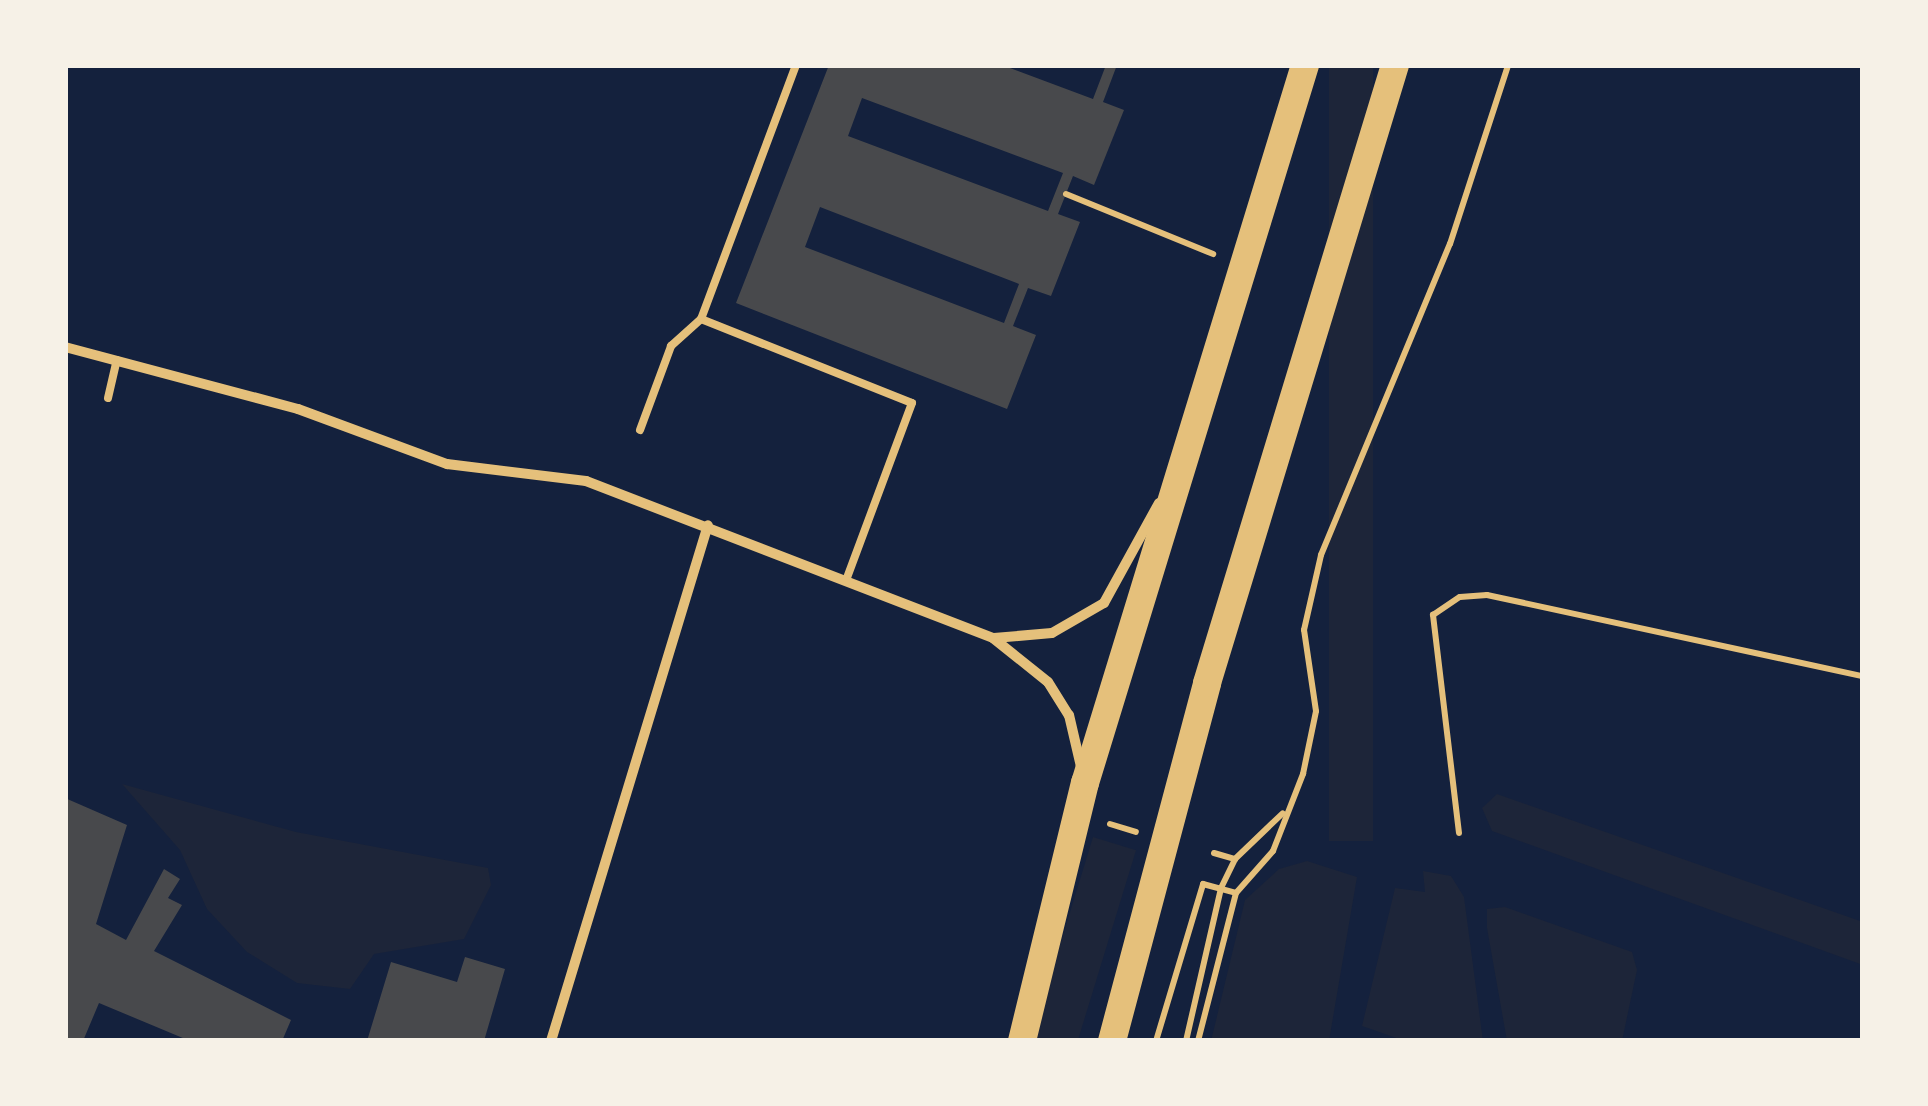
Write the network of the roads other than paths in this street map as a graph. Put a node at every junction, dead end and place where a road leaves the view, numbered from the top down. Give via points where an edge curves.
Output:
1 (796, 65) edge
2 (1305, 65) edge
3 (1394, 65) edge
4 (701, 319) junction
5 (65, 347) edge
6 (117, 360) junction
7 (108, 398) dead end
8 (640, 430) dead end
9 (1187, 456) junction
10 (708, 525) junction
11 (846, 580) junction
12 (993, 638) junction
13 (1084, 783) junction
14 (551, 1041) edge
15 (1022, 1041) edge
16 (1112, 1041) edge

1 - 4 lane
2 - 9 highway
3 - 16 highway via 1206,683
4 - 8 lane via 671,346
4 - 11 lane via 912,403
5 - 6 street
6 - 7 lane
6 - 10 street via 298,408 447,464 545,470
9 - 12 street via 1104,603 1052,633
9 - 13 highway
10 - 11 street
10 - 14 street
11 - 12 street
12 - 13 street via 1048,682 1069,715
13 - 15 highway

